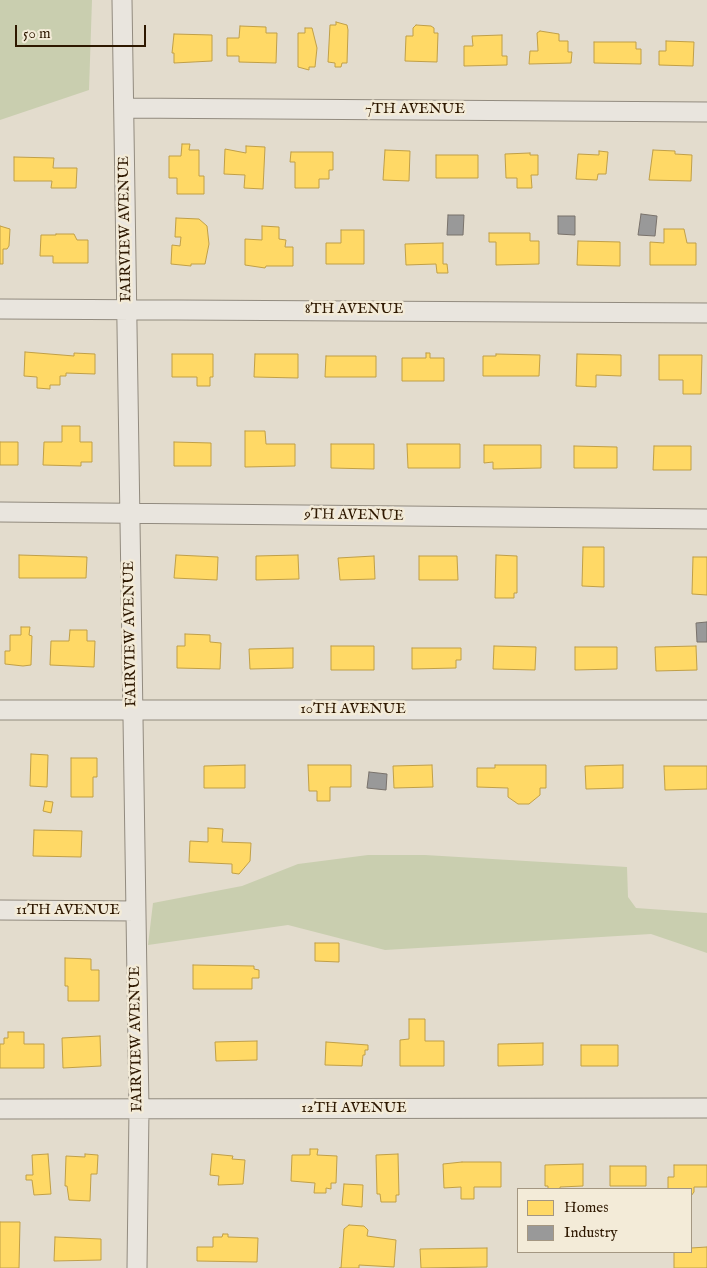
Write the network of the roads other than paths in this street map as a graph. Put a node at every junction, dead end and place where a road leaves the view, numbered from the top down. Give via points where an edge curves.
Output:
1 (122, 0) edge
2 (124, 108) junction
3 (707, 112) edge
4 (0, 309) edge
5 (128, 309) junction
6 (707, 313) edge
7 (0, 512) edge
8 (130, 513) junction
9 (707, 519) edge
10 (0, 710) edge
11 (132, 710) junction
12 (707, 710) edge
13 (0, 910) edge
14 (136, 911) junction
15 (707, 1108) edge
16 (139, 1109) junction
17 (0, 1110) edge
18 (137, 1268) edge

1 - 2 street, FAIRVIEW AVENUE
2 - 3 street, 7TH AVENUE
2 - 5 street, FAIRVIEW AVENUE
4 - 5 street, 8TH AVENUE
5 - 6 street, 8TH AVENUE
5 - 8 street, FAIRVIEW AVENUE
7 - 8 street, 9TH AVENUE
8 - 9 street, 9TH AVENUE
8 - 11 street, FAIRVIEW AVENUE
10 - 11 street, 10TH AVENUE
11 - 12 street, 10TH AVENUE
11 - 14 street, FAIRVIEW AVENUE
13 - 14 street, 11TH AVENUE
14 - 16 street, FAIRVIEW AVENUE
15 - 16 street, 12TH AVENUE
16 - 17 street, 12TH AVENUE
16 - 18 street, FAIRVIEW AVENUE

